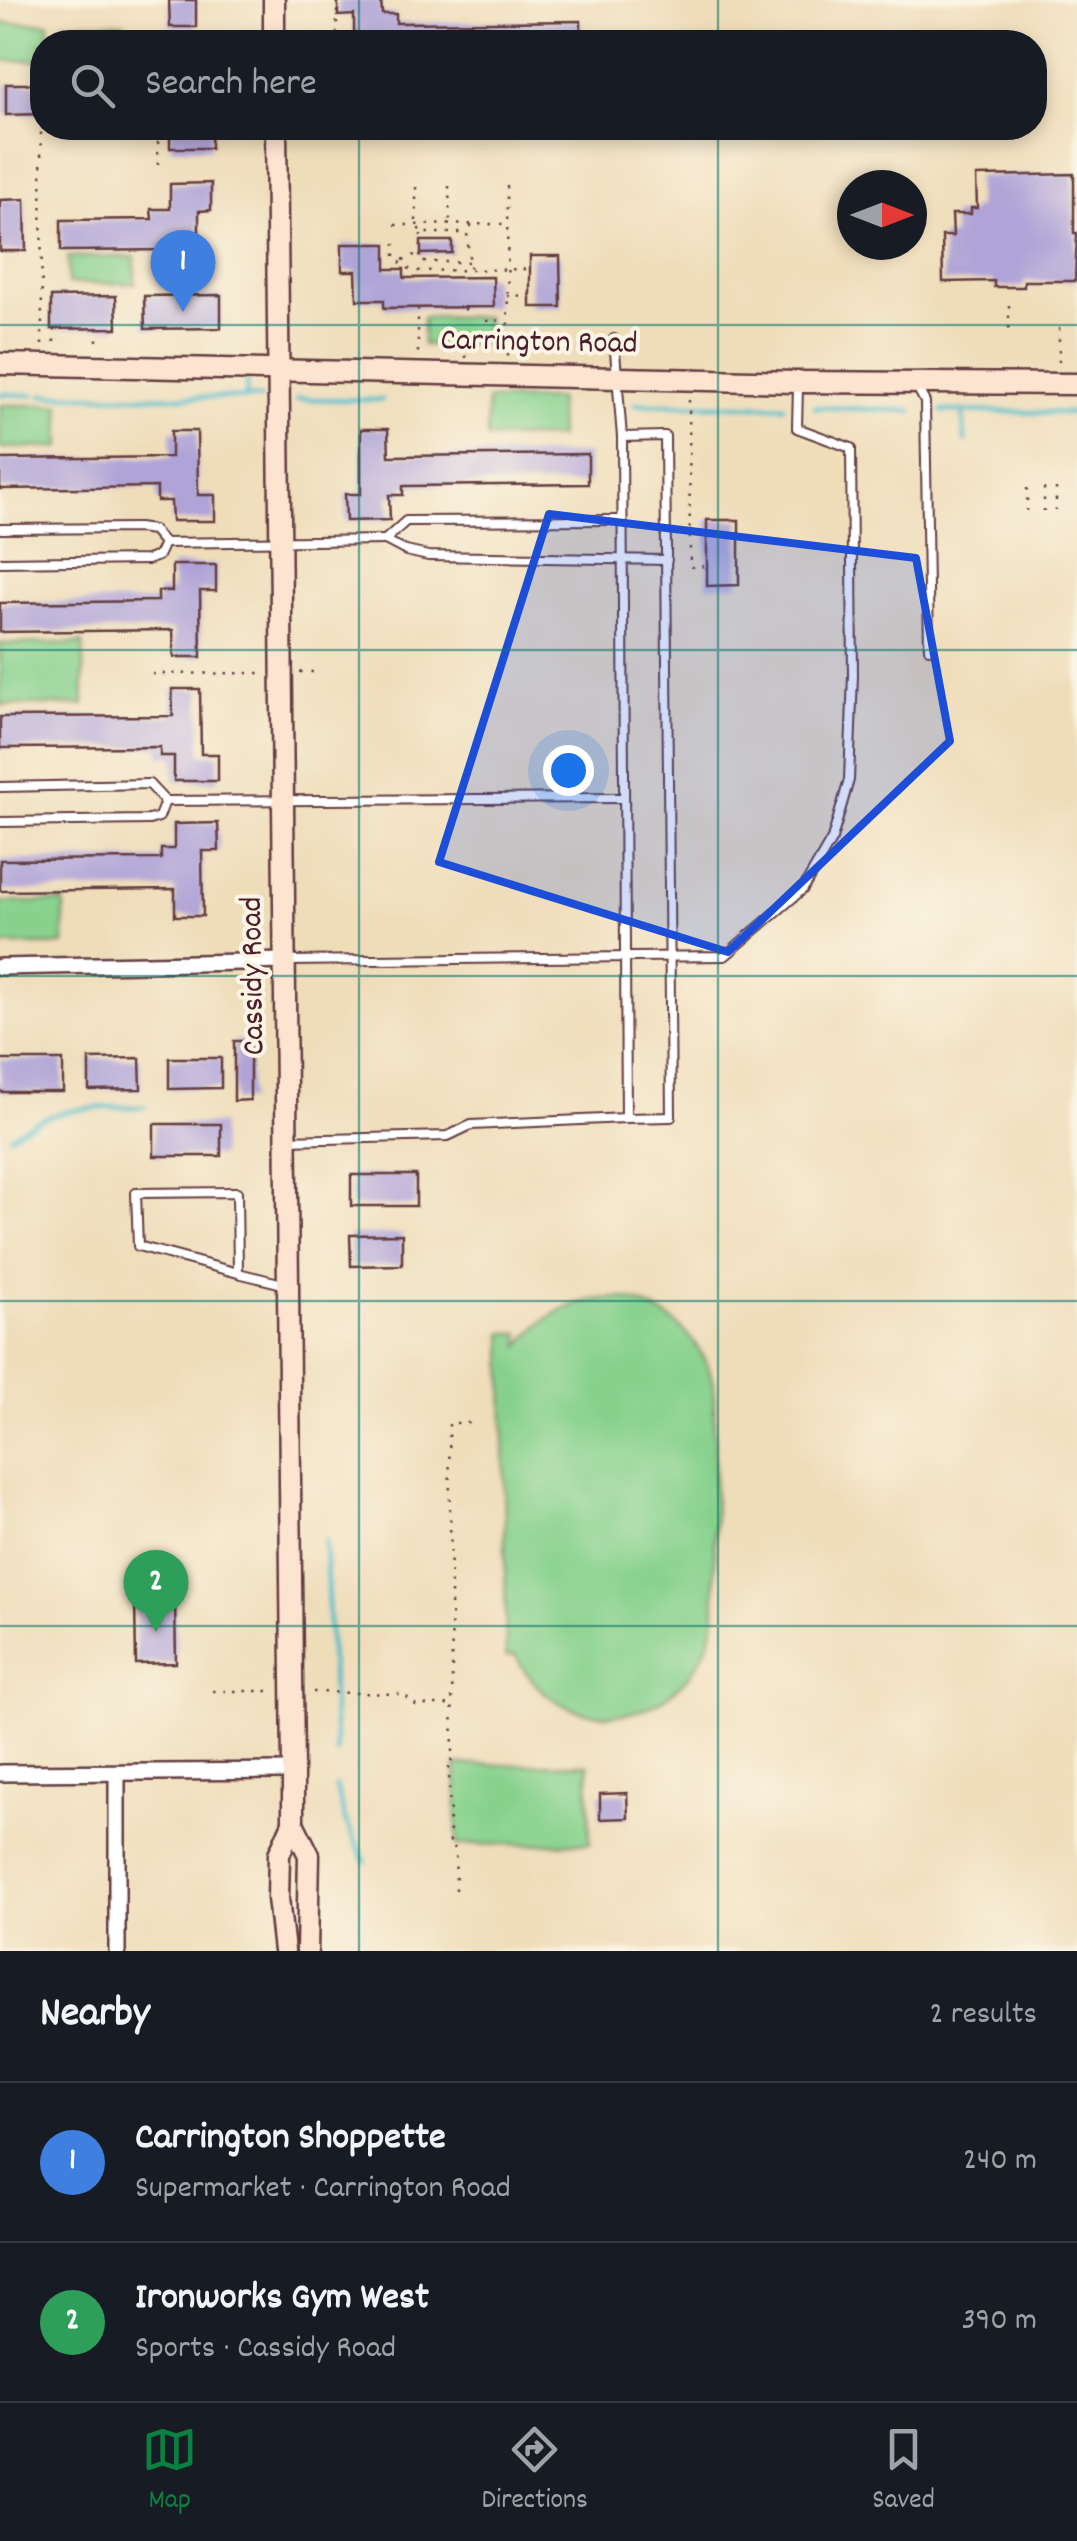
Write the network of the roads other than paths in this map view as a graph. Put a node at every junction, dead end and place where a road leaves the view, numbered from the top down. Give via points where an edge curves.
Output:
1 (274, 0) edge
2 (274, 30) edge
3 (276, 140) edge
4 (614, 340) dead end
5 (0, 364) edge
6 (278, 369) junction
7 (618, 376) junction
8 (914, 381) junction
9 (798, 382) junction
10 (1077, 384) edge
11 (622, 436) junction
12 (622, 520) junction
13 (0, 529) edge
14 (385, 540) junction
15 (280, 543) junction
16 (164, 544) junction
17 (622, 560) junction
18 (666, 560) junction
19 (0, 562) edge
20 (928, 649) dead end
21 (0, 787) edge
22 (622, 798) junction
23 (165, 801) junction
24 (283, 801) junction
25 (0, 822) edge
26 (670, 958) junction
27 (623, 959) junction
28 (286, 961) junction
29 (0, 967) edge
30 (626, 1118) junction
31 (286, 1140) junction
32 (238, 1273) junction
33 (287, 1284) junction
34 (293, 1771) junction
35 (0, 1773) edge
36 (117, 1773) junction
37 (293, 1823) junction
38 (117, 1951) edge
39 (284, 1951) edge
40 (307, 1951) edge

1 - 2 street
3 - 6 street, Cassidy Road
4 - 7 lane
5 - 6 street, Carrington Road
6 - 7 street, Carrington Road
6 - 15 street, Cassidy Road
7 - 9 street, Carrington Road
7 - 11 lane
8 - 9 street, Carrington Road
8 - 10 street, Carrington Road
8 - 20 lane via 925,402
9 - 26 lane via 796,428 851,448 849,780 832,838 803,889 725,956
11 - 12 lane
11 - 18 lane via 666,436
12 - 14 lane via 406,521
12 - 17 lane
13 - 16 lane via 138,528 153,530
14 - 15 lane
14 - 17 lane via 428,556
15 - 16 lane
15 - 24 street, Cassidy Road
16 - 19 lane via 148,560
17 - 18 lane
17 - 22 lane
18 - 26 lane
21 - 23 lane via 150,784
22 - 24 lane
22 - 27 lane
23 - 24 lane
23 - 25 lane via 159,817 149,820
24 - 28 street, Cassidy Road
26 - 27 lane
26 - 30 lane via 671,1118
27 - 28 lane
27 - 30 lane
28 - 29 street
28 - 31 street, Cassidy Road
30 - 31 lane via 470,1125 448,1136
31 - 33 street, Cassidy Road
32 - 32 lane via 236,1192 136,1194 138,1246
32 - 33 lane
33 - 34 street, Cassidy Road
34 - 36 street
34 - 37 street, Cassidy Road
35 - 36 street
36 - 38 street
37 - 39 street, Cassidy Road via 278,1854
37 - 40 street, Cassidy Road via 309,1855

